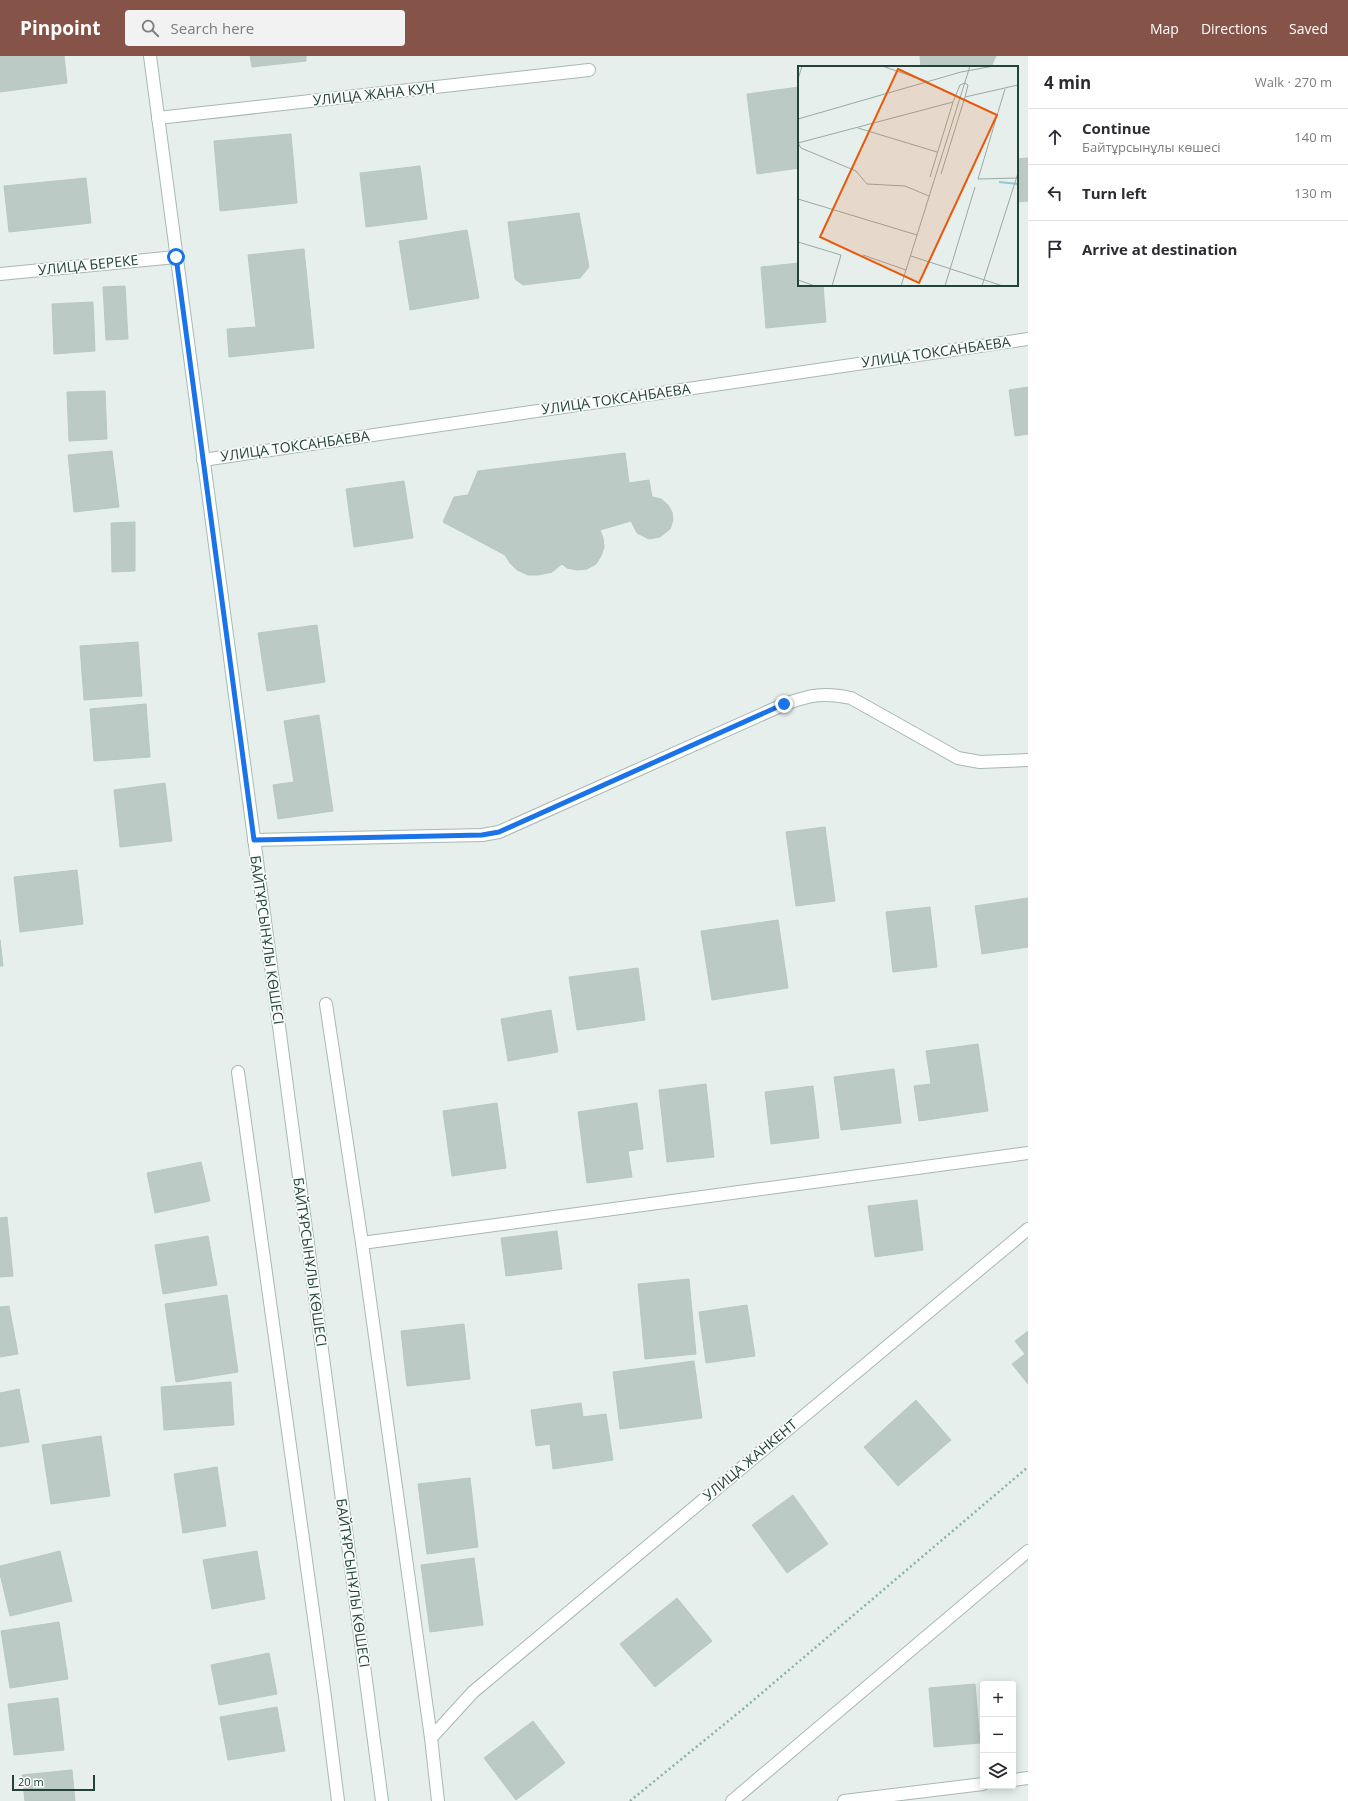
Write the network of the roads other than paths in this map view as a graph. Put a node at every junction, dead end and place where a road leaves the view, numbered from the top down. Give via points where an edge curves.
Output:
1 (150, 56) edge
2 (589, 70) dead end
3 (158, 118) junction
4 (176, 257) junction
5 (0, 274) edge
6 (1028, 339) edge
7 (203, 460) junction
8 (1028, 760) edge
9 (254, 840) junction
10 (326, 1004) dead end
11 (238, 1072) dead end
12 (1028, 1153) edge
13 (1028, 1229) edge
14 (362, 1243) junction
15 (1028, 1551) edge
16 (431, 1738) junction
17 (1028, 1778) edge
18 (1016, 1780) edge
19 (980, 1784) edge
20 (338, 1801) edge
21 (382, 1801) edge
22 (438, 1801) edge
23 (732, 1801) edge
24 (844, 1801) edge

1 - 3 street, БАЙТҰРСЫНҰЛЫ КӨШЕСІ
2 - 3 street, УЛИЦА ЖАНА КУН
3 - 4 street, БАЙТҰРСЫНҰЛЫ КӨШЕСІ
4 - 5 street, УЛИЦА БЕРЕКЕ
4 - 7 street, БАЙТҰРСЫНҰЛЫ КӨШЕСІ
6 - 7 street, УЛИЦА ТОКСАНБАЕВА
7 - 9 street, БАЙТҰРСЫНҰЛЫ КӨШЕСІ
8 - 9 street via 980,762 958,758 851,698 832,694 808,696 784,704 499,832 482,835
9 - 21 street, БАЙТҰРСЫНҰЛЫ КӨШЕСІ
10 - 14 street
11 - 20 street
12 - 14 street
13 - 16 street, УЛИЦА ЖАНКЕНТ via 473,1692
14 - 16 street
15 - 23 street
16 - 22 street
17 - 18 street
19 - 24 street

